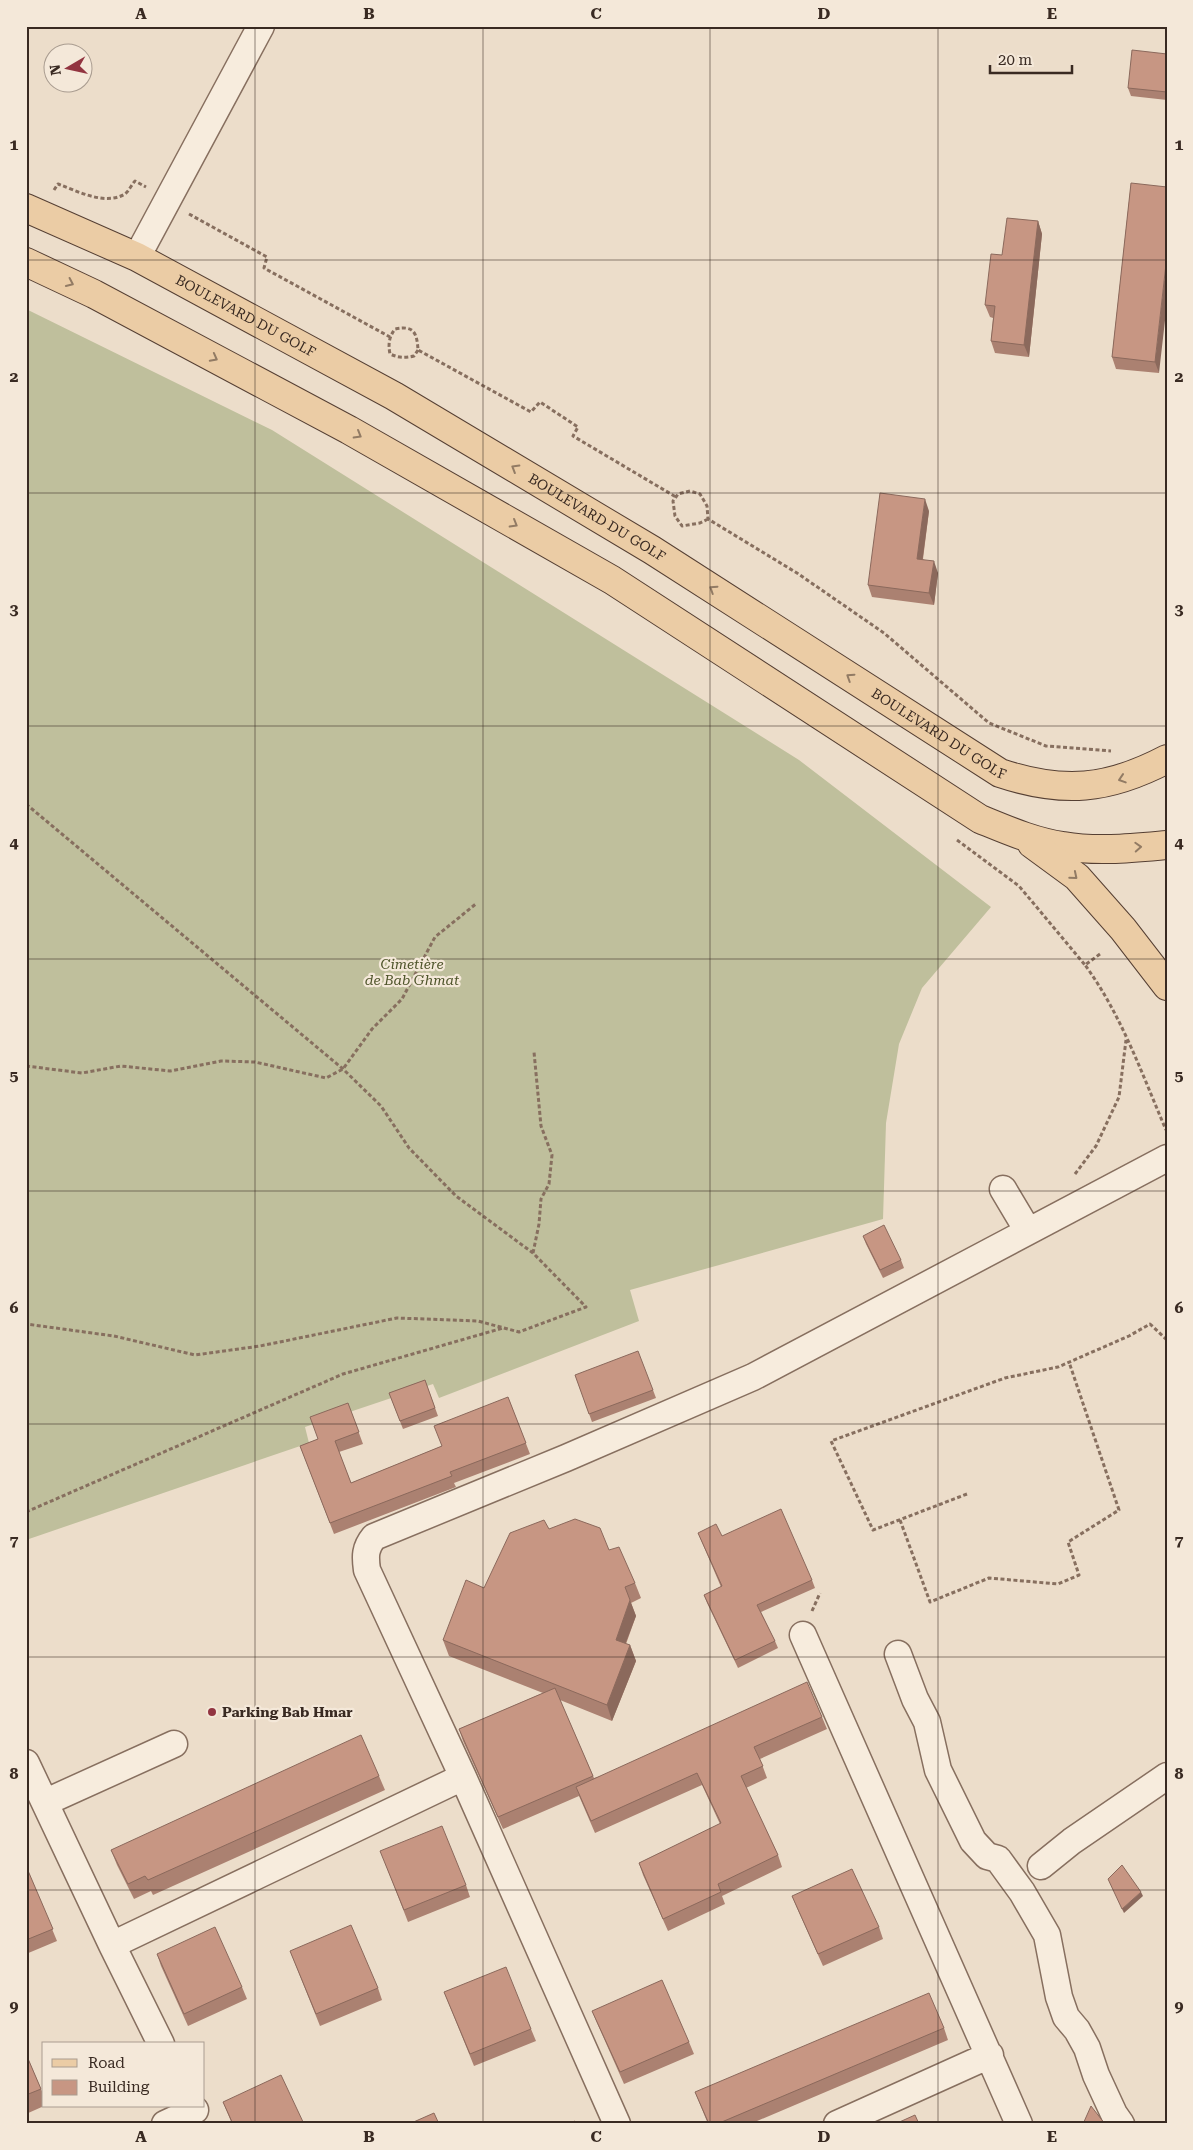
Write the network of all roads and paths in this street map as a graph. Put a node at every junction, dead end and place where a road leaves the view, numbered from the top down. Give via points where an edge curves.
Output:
1 (261, 26) edge
2 (168, 200) junction
3 (33, 210) edge
4 (137, 257) junction
5 (26, 262) edge
6 (390, 336) junction
7 (418, 350) junction
8 (676, 497) junction
9 (708, 519) junction
10 (1117, 751) dead end
11 (1167, 759) edge
12 (26, 804) edge
13 (949, 834) dead end
14 (1021, 836) junction
15 (1167, 845) edge
16 (477, 903) dead end
17 (1100, 954) dead end
18 (1085, 965) junction
19 (1167, 986) edge
20 (1126, 1038) junction
21 (534, 1052) dead end
22 (26, 1066) edge
23 (344, 1069) junction
24 (1166, 1130) edge
25 (1167, 1158) edge
26 (1003, 1190) dead end
27 (1084, 1201) junction
28 (1028, 1231) junction
29 (533, 1253) junction
30 (26, 1324) edge
31 (503, 1328) junction
32 (1167, 1340) edge
33 (1069, 1362) junction
34 (967, 1494) dead end
35 (26, 1512) edge
36 (900, 1520) junction
37 (803, 1635) dead end
38 (898, 1654) dead end
39 (174, 1744) dead end
40 (26, 1764) edge
41 (1167, 1776) edge
42 (463, 1777) junction
43 (46, 1802) junction
44 (1041, 1866) dead end
45 (112, 1945) junction
46 (161, 2042) edge
47 (990, 2055) junction
48 (196, 2113) edge
49 (165, 2124) edge
50 (617, 2124) edge
51 (836, 2124) edge
52 (1020, 2124) edge
53 (1121, 2124) edge

1 - 2 street
2 - 3 path via 135,181 125,194 109,198 90,196 58,184
2 - 4 street
2 - 6 path via 203,223 268,257 264,268
3 - 4 main road, BOULEVARD DU GOLF
11 -> 4 main road, BOULEVARD DU GOLF via 1117,781 1085,786 1070,787 1000,773 652,550 403,401
5 -> 14 main road via 94,294 349,430 603,576 980,819
6 - 7 path via 395,329 412,330 418,336
6 - 7 path via 390,354 406,358 414,356
7 - 8 path via 530,412 540,402 578,427 573,436
8 - 9 path via 690,491 700,494 707,506
8 - 9 path via 673,501 675,516 682,526
9 - 10 path via 797,573 884,633 989,723 1046,746
12 - 23 path
13 - 18 path via 1019,886
14 -> 15 main road via 1064,847
14 -> 19 main road via 1077,877
16 - 23 path via 435,937 402,999 372,1029
17 - 18 path
18 - 20 path
20 - 24 path
20 - 27 path via 1119,1097 1096,1146 1073,1177
21 - 29 path via 541,1126 552,1155 549,1184 541,1199
22 - 23 path via 82,1073 121,1066 170,1071 221,1061 247,1062 326,1078
23 - 29 path via 381,1106 410,1148 456,1196
25 - 27 street
26 - 28 street
27 - 28 street
28 - 42 street via 753,1377 374,1537 366,1546 367,1570
29 - 31 path via 586,1307 519,1332
30 - 31 path via 114,1336 196,1355 260,1346 397,1318 478,1321
31 - 35 path via 343,1374
32 - 33 path via 1150,1324
33 - 36 path via 1005,1378 831,1441 873,1530
33 - 36 path via 1119,1510 1068,1542 1079,1575 1058,1584 989,1578 930,1602
34 - 36 path
37 - 47 street
38 - 53 street via 927,1722 938,1770 973,1841 988,1856 998,1859 1047,1935 1066,2017 1087,2048 1096,2075
39 - 43 street
40 - 43 street
41 - 44 street
42 - 45 street
42 - 50 street
43 - 45 street
45 - 46 street
47 - 51 street
47 - 52 street
48 - 49 street

